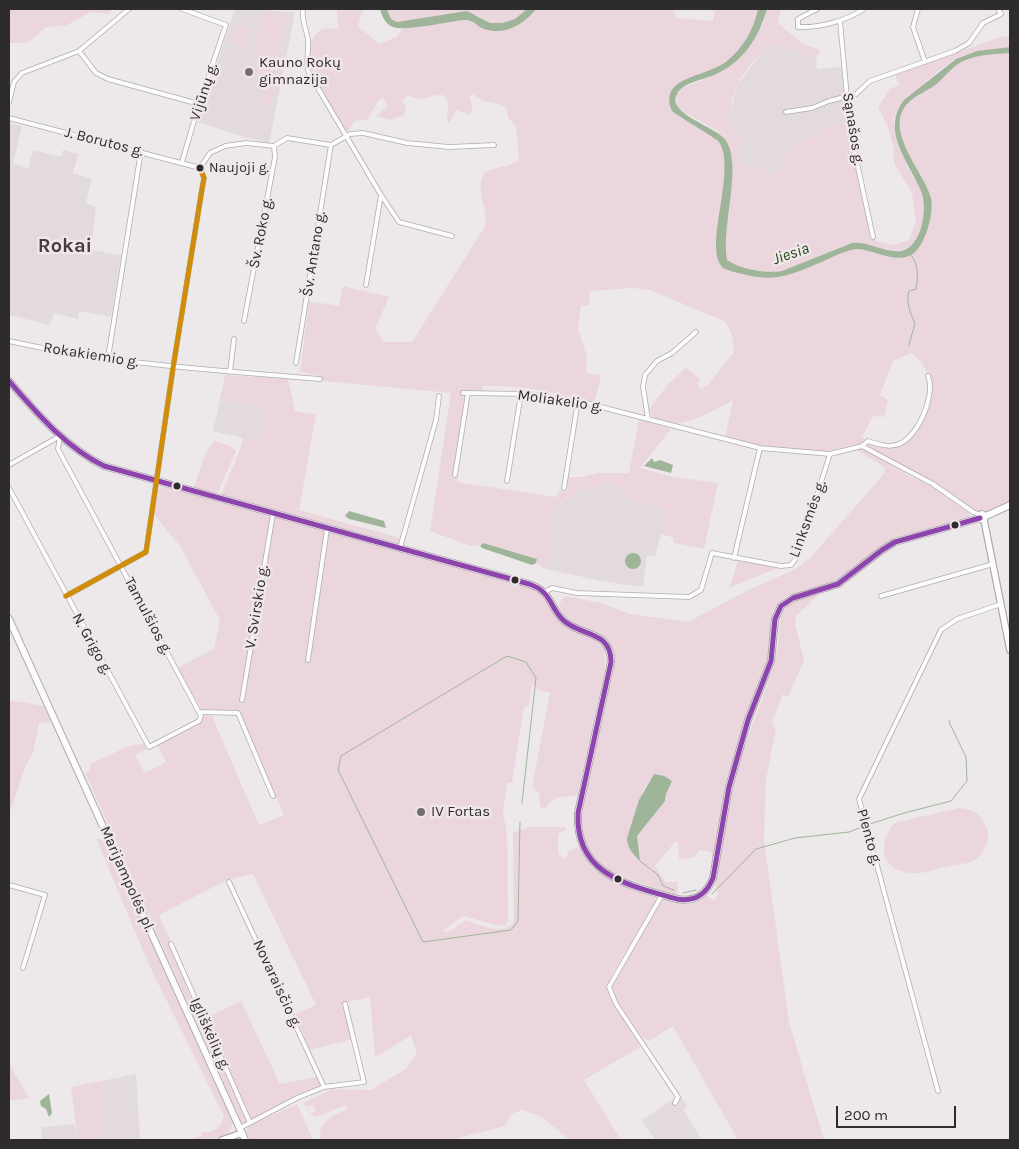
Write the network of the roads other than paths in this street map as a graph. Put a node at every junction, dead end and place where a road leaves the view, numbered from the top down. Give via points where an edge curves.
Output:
1 (129, 9) edge
2 (182, 9) edge
3 (303, 9) edge
4 (817, 9) edge
5 (864, 9) edge
6 (918, 9) edge
7 (998, 9) edge
8 (840, 20) junction
9 (79, 52) junction
10 (925, 62) junction
11 (847, 96) junction
12 (9, 102) edge
13 (199, 104) junction
14 (786, 112) dead end
15 (9, 118) edge
16 (346, 137) junction
17 (331, 145) junction
18 (494, 145) dead end
19 (274, 146) junction
20 (141, 152) junction
21 (182, 162) junction
22 (200, 168) junction
23 (381, 195) junction
24 (452, 236) dead end
25 (873, 237) dead end
26 (366, 285) dead end
27 (244, 321) dead end
28 (696, 332) dead end
29 (234, 339) dead end
30 (9, 341) edge
31 (108, 358) junction
32 (296, 363) dead end
33 (173, 368) junction
34 (230, 372) junction
35 (928, 376) dead end
36 (320, 379) dead end
37 (9, 381) edge
38 (522, 394) junction
39 (439, 396) dead end
40 (578, 401) junction
41 (648, 419) junction
42 (60, 436) junction
43 (862, 446) junction
44 (760, 448) junction
45 (830, 454) junction
46 (9, 465) edge
47 (454, 475) dead end
48 (156, 481) junction
49 (508, 481) dead end
50 (9, 488) edge
51 (564, 488) dead end
52 (1010, 505) edge
53 (273, 514) junction
54 (983, 517) junction
55 (327, 529) junction
56 (400, 548) junction
57 (734, 558) junction
58 (993, 564) junction
59 (121, 567) junction
60 (545, 592) junction
61 (66, 596) junction
62 (881, 596) dead end
63 (1001, 604) junction
64 (9, 618) edge
65 (1010, 650) edge
66 (308, 660) dead end
67 (242, 700) dead end
68 (200, 714) junction
69 (273, 796) dead end
70 (229, 882) dead end
71 (9, 885) edge
72 (662, 895) junction
73 (171, 944) dead end
74 (23, 968) dead end
75 (345, 1004) dead end
76 (324, 1087) junction
77 (938, 1091) dead end
78 (675, 1103) dead end
79 (250, 1123) junction
80 (241, 1131) junction
81 (222, 1140) edge
82 (245, 1140) edge

1 - 9 street
2 - 13 street, Vijūnų g. via 223,23 226,28
3 - 16 street via 303,26 308,40 306,66
4 - 8 street via 798,19 798,27 810,28
5 - 8 street
6 - 10 street via 913,27
7 - 10 street via 1001,14 983,22 969,43
8 - 11 street, Sąnašos g.
9 - 12 street via 22,73 14,82
9 - 13 street via 96,73 108,79
10 - 11 street via 870,81 856,94
11 - 14 street via 812,108
11 - 25 street, Sąnašos g. via 850,130
13 - 21 street, Vijūnų g.
15 - 20 street, J. Borutos g.
16 - 17 street
16 - 18 street via 363,133 407,143 449,147
16 - 23 street
17 - 19 street via 287,138
17 - 32 street, Šv. Antano g.
19 - 22 street via 246,143 225,146 210,153
19 - 27 street, Šv. Roko g. via 272,177
20 - 21 street, J. Borutos g.
20 - 31 street
21 - 22 street, J. Borutos g.
22 - 33 street via 204,178
23 - 24 street via 405,225
23 - 26 street
28 - 41 street via 645,375 643,387
29 - 34 street
30 - 31 street, Rokakiemio g.
31 - 33 street, Rokakiemio g.
33 - 34 street
33 - 48 street
34 - 36 street
35 - 43 street, Moliakelio g. via 929,396 918,428 908,439 898,445 868,441
37 - 42 main road
38 - 40 street, Moliakelio g.
38 - 47 street, Moliakelio g. via 465,393
38 - 49 street
39 - 56 street via 436,420
40 - 41 street, Moliakelio g.
40 - 51 street
41 - 44 street, Moliakelio g.
42 - 46 street
42 - 48 main road via 84,456
42 - 59 street, Tamulšios g. via 58,449
43 - 45 street, Moliakelio g.
43 - 54 street via 933,484
44 - 45 street, Moliakelio g.
44 - 57 street
45 - 57 street, Linksmės g. via 794,563 781,566
48 - 53 main road
48 - 59 street via 146,552
50 - 61 street, N. Grigo g.
52 - 54 main road
53 - 55 main road
53 - 67 street, V. Svirskio g.
54 - 58 main road
54 - 72 main road via 895,542 838,584 793,598 781,606 775,619 771,661 748,720 729,787 713,878 706,891 694,899
55 - 56 main road
55 - 66 street
56 - 60 main road via 529,584
57 - 60 street, Linksmės g. via 712,553 701,590 689,597 577,593 552,588
58 - 62 street
58 - 63 main road
59 - 61 street
59 - 68 street, Tamulšios g.
60 - 72 main road via 562,619 604,641 610,652 579,807 578,827 583,845 589,858 603,872
61 - 68 street, N. Grigo g. via 149,746 199,721
63 - 65 main road
63 - 77 street, Plento g. via 957,619 941,630 859,799
64 - 80 main road, Marijampolės pl.
68 - 69 street via 238,713
70 - 76 street, Novaraisčio g.
71 - 74 street via 45,895
72 - 78 street via 609,987 616,1004 678,1097
73 - 79 street, Igliškėlių g.
75 - 76 street via 364,1082
76 - 79 street
79 - 80 street
80 - 81 main road
80 - 82 main road, Marijampolės pl.

